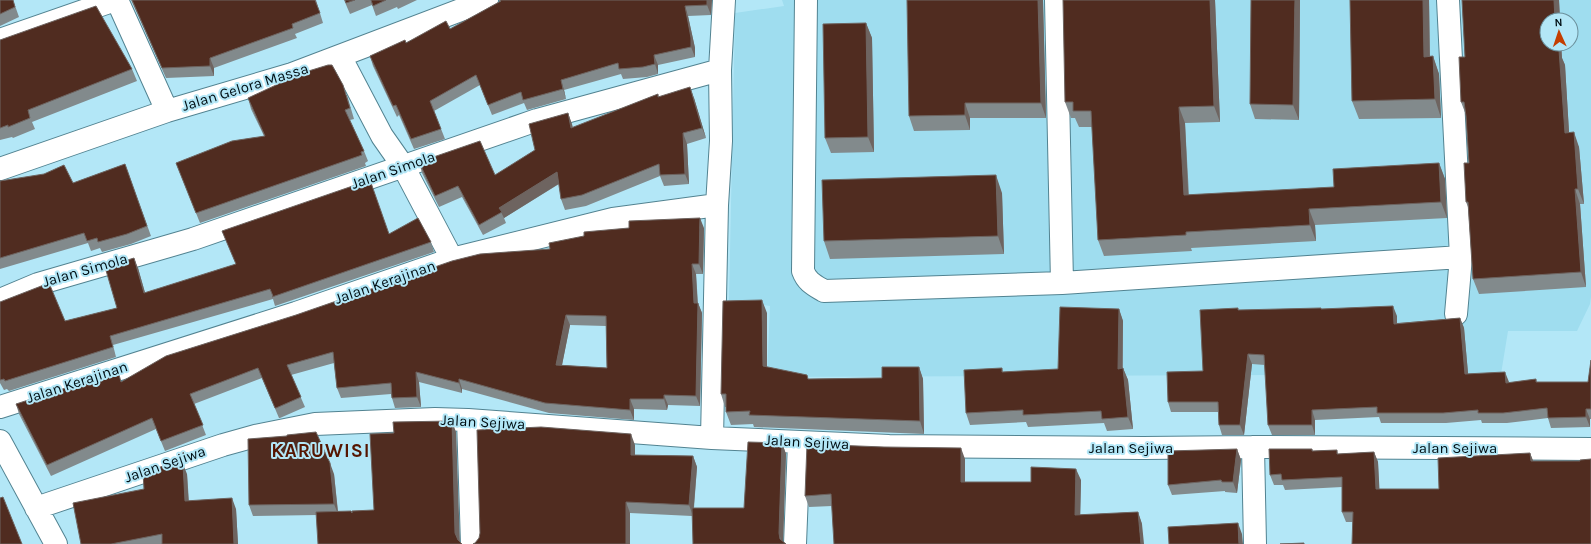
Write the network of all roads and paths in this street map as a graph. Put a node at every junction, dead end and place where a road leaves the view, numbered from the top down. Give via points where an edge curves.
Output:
1 (116, 0) edge
2 (487, 0) edge
3 (724, 0) edge
4 (806, 0) edge
5 (1056, 0) edge
6 (1448, 0) edge
7 (0, 40) edge
8 (340, 56) junction
9 (720, 70) junction
10 (167, 111) junction
11 (403, 166) junction
12 (0, 169) edge
13 (717, 205) junction
14 (1461, 257) junction
15 (452, 259) junction
16 (1062, 283) junction
17 (0, 300) edge
18 (1456, 314) dead end
19 (0, 407) edge
20 (468, 420) junction
21 (712, 438) junction
22 (799, 443) junction
23 (1, 447) edge
24 (1253, 447) junction
25 (1591, 449) edge
26 (36, 508) junction
27 (56, 544) edge
28 (472, 544) edge
29 (796, 544) edge
30 (1254, 544) edge

1 - 7 street
1 - 10 street
2 - 8 street, Jalan Gelora Massa
3 - 9 street
4 - 16 street via 803,271 810,283 829,291
5 - 16 street
6 - 14 street
8 - 10 street, Jalan Gelora Massa via 292,74
8 - 11 street via 382,136
9 - 11 street, Jalan Simola via 537,120
9 - 13 street via 721,141
10 - 12 street, Jalan Gelora Massa
11 - 15 street
11 - 17 street, Jalan Simola via 193,239 38,284
13 - 15 street, Jalan Kerajinan via 606,221
13 - 21 street
14 - 16 street
14 - 18 street
15 - 19 street, Jalan Kerajinan
20 - 21 street, Jalan Sejiwa
20 - 26 street, Jalan Sejiwa via 315,424 285,429 223,445
20 - 28 street
21 - 22 street, Jalan Sejiwa
22 - 24 street, Jalan Sejiwa via 889,446
22 - 29 street
23 - 26 street
24 - 25 street, Jalan Sejiwa
24 - 30 street
26 - 27 street

